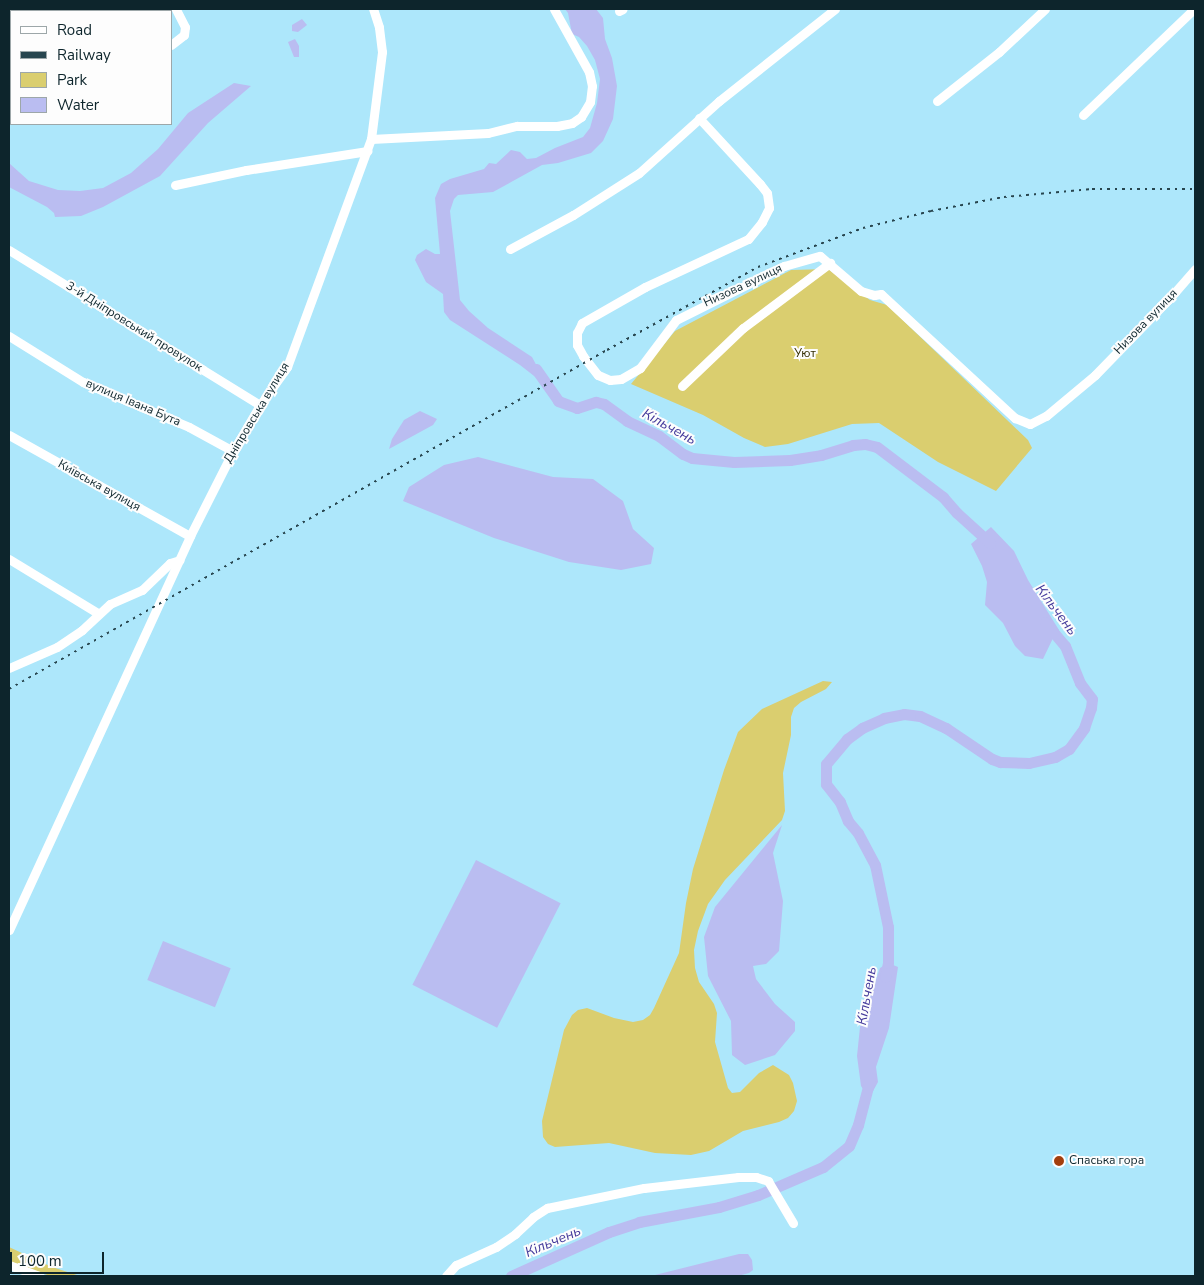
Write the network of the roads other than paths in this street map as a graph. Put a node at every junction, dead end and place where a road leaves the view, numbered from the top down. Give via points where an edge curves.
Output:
1 (176, 9) edge
2 (373, 9) edge
3 (554, 9) edge
4 (836, 9) edge
5 (1045, 9) edge
6 (1194, 9) edge
7 (172, 44) edge
8 (938, 102) dead end
9 (1083, 115) dead end
10 (699, 118) junction
11 (371, 139) junction
12 (368, 151) junction
13 (175, 185) dead end
14 (510, 249) dead end
15 (9, 250) edge
16 (830, 263) junction
17 (1195, 268) edge
18 (9, 336) edge
19 (682, 386) dead end
20 (260, 405) junction
21 (9, 435) edge
22 (233, 451) junction
23 (190, 536) junction
24 (9, 560) edge
25 (180, 560) junction
26 (99, 614) junction
27 (9, 668) edge
28 (9, 930) edge
29 (793, 1223) dead end
30 (9, 1265) edge
31 (40, 1276) edge
32 (446, 1276) edge

1 - 7 street via 185,27 184,35
2 - 11 street, Дніпровська вулиця via 382,52
3 - 11 street via 589,72 592,86 590,102 581,117 557,126 517,126 488,133
4 - 10 street
5 - 8 street
6 - 9 street
10 - 14 street via 640,173
10 - 16 street, Низова вулиця via 760,184 767,193 769,208 748,239 645,287 582,323 577,333 577,345 590,368 610,380 621,379 640,368 676,320 784,266 820,256
11 - 12 street, Дніпровська вулиця
12 - 13 street
12 - 20 street, Дніпровська вулиця via 287,367
15 - 20 street, 3-й Дніпровський провулок
16 - 17 street, Низова вулиця via 861,290 881,294 1015,418 1030,424 1046,416 1095,376
16 - 19 street via 744,328
18 - 22 street, вулиця Івана Бута via 83,382 189,426
20 - 22 street, Дніпровська вулиця
21 - 23 street, Київська вулиця
22 - 23 street, Дніпровська вулиця
23 - 25 street, Дніпровська вулиця
24 - 26 street
25 - 26 street via 170,563 142,590 110,604
25 - 28 street, Дніпровська вулиця
26 - 27 street via 57,648
29 - 32 street via 768,1181 756,1177 644,1188 547,1208 496,1247 456,1265
30 - 31 street

